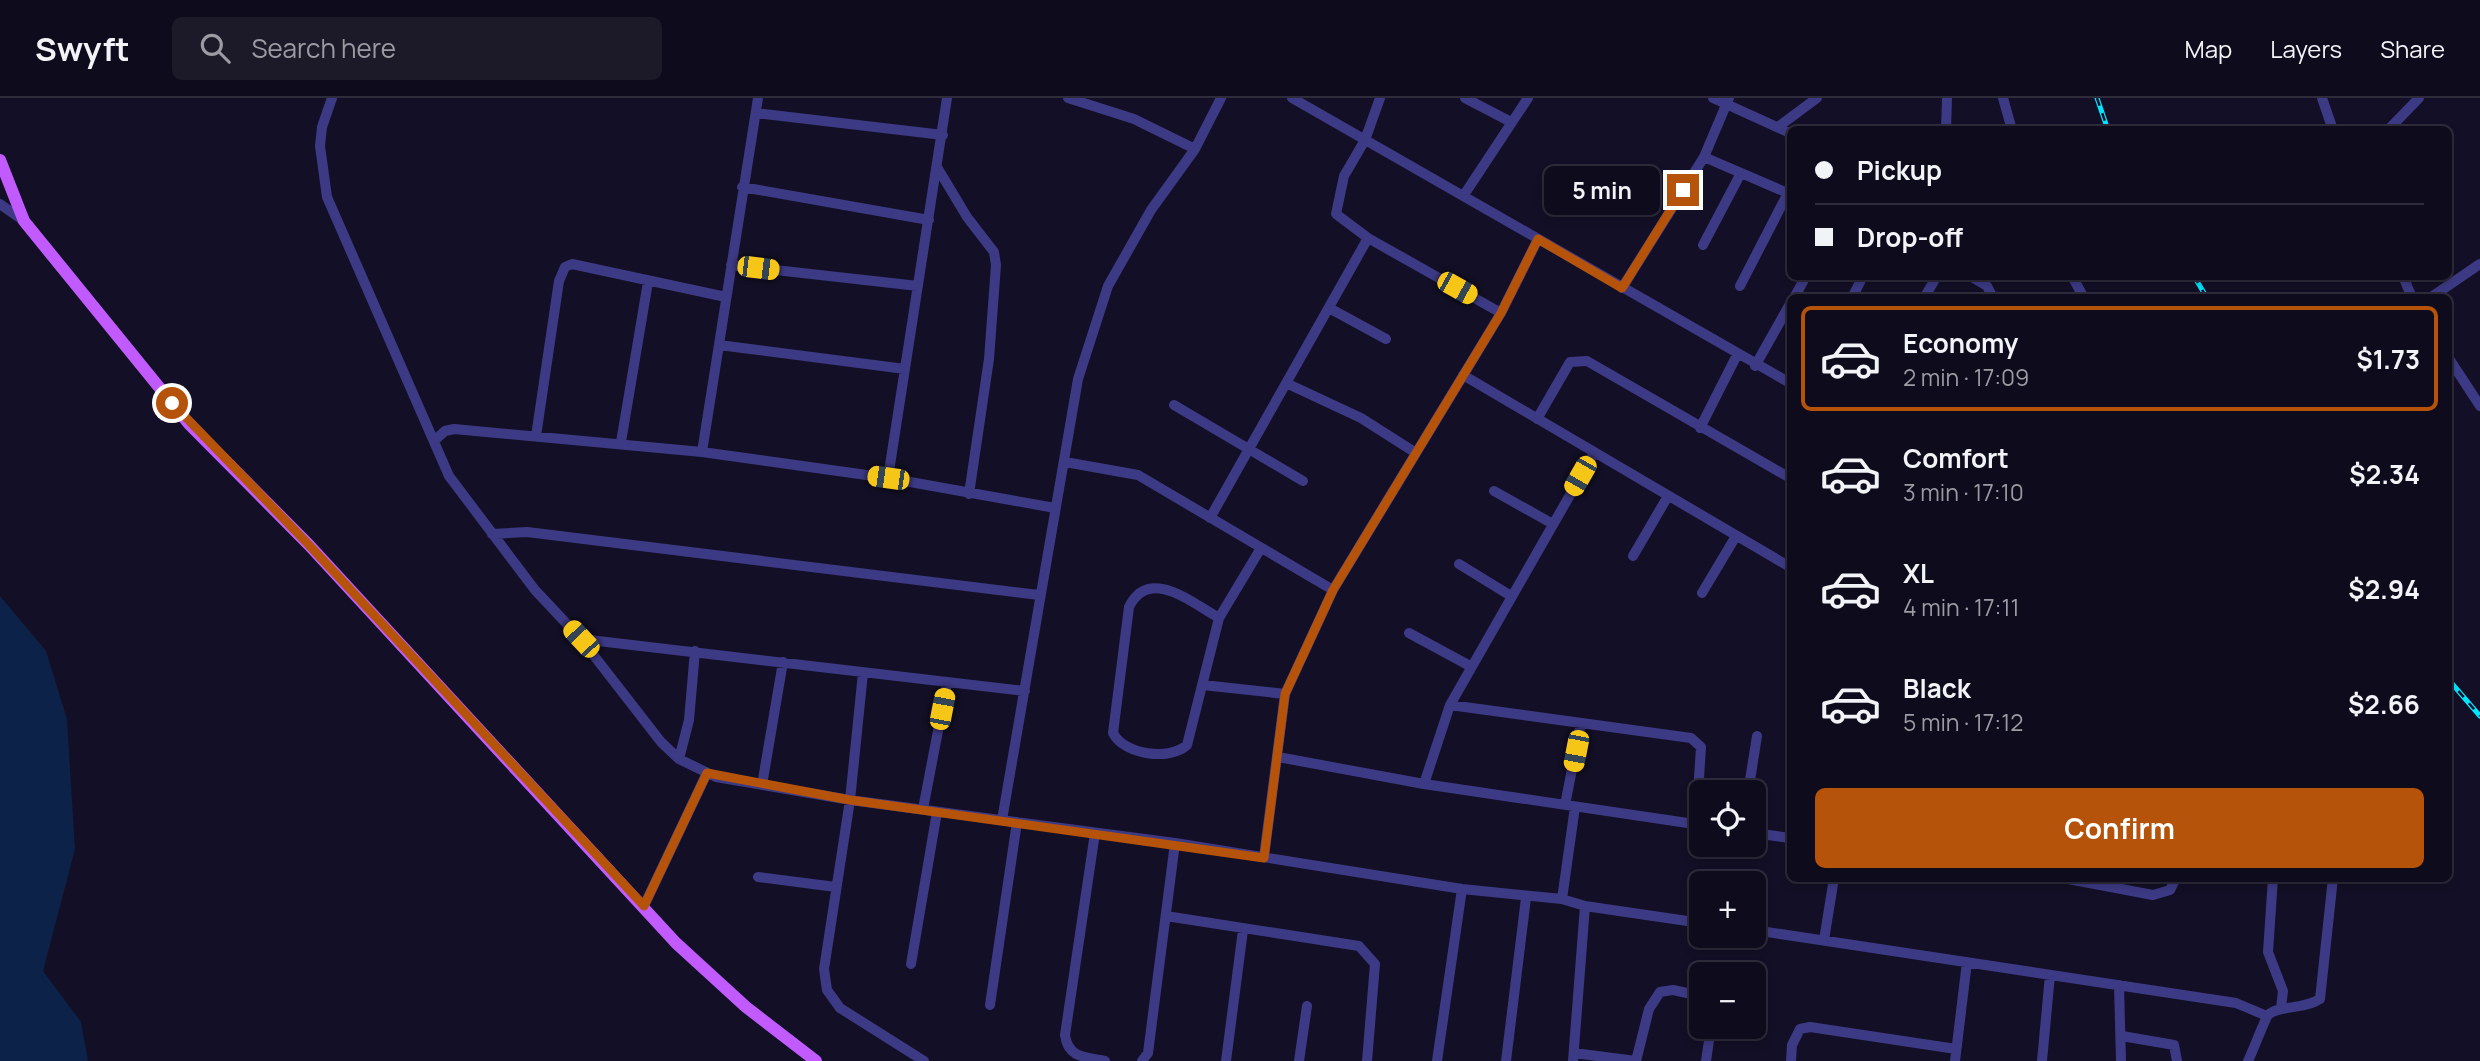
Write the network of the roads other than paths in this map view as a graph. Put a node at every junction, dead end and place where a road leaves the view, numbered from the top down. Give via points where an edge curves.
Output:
1 (332, 98) edge
2 (758, 98) edge
3 (947, 98) edge
4 (1221, 98) edge
5 (1292, 98) edge
6 (1380, 98) edge
7 (1465, 98) edge
8 (1528, 98) edge
9 (1713, 98) edge
10 (1817, 98) edge
11 (1947, 98) edge
12 (2003, 98) edge
13 (2322, 98) edge
14 (2419, 98) edge
15 (1072, 99) edge
16 (1728, 101) edge
17 (756, 113) junction
18 (1510, 122) junction
19 (1946, 126) edge
20 (2010, 126) edge
21 (2332, 126) edge
22 (2392, 126) edge
23 (1778, 127) junction
24 (1787, 132) edge
25 (943, 135) junction
26 (1365, 140) junction
27 (1195, 149) junction
28 (1703, 157) junction
29 (0, 160) edge
30 (937, 167) junction
31 (1741, 173) junction
32 (743, 187) junction
33 (1787, 193) edge
34 (1464, 195) junction
35 (1787, 198) edge
36 (0, 204) edge
37 (929, 220) junction
38 (24, 221) junction
39 (1368, 239) junction
40 (1538, 239) junction
41 (1703, 245) dead end
42 (2480, 264) edge
43 (731, 265) junction
44 (1977, 280) edge
45 (648, 282) junction
46 (918, 286) junction
47 (1740, 286) dead end
48 (1622, 288) junction
49 (1991, 294) edge
50 (2436, 294) edge
51 (726, 297) junction
52 (1329, 308) junction
53 (1787, 309) edge
54 (1501, 313) junction
55 (1386, 339) dead end
56 (719, 345) junction
57 (1737, 355) junction
58 (2452, 362) edge
59 (1755, 366) junction
60 (905, 369) junction
61 (1463, 375) junction
62 (1787, 382) edge
63 (1286, 383) junction
64 (1174, 405) dead end
65 (2480, 406) edge
66 (1537, 419) junction
67 (1700, 428) junction
68 (536, 436) junction
69 (435, 440) junction
70 (621, 442) junction
71 (1249, 449) junction
72 (702, 452) junction
73 (1416, 453) junction
74 (1594, 453) junction
75 (1065, 462) junction
76 (1787, 476) edge
77 (888, 478) junction
78 (1303, 481) dead end
79 (1494, 491) dead end
80 (969, 494) junction
81 (1668, 496) junction
82 (1055, 508) junction
83 (1210, 518) junction
84 (1553, 524) junction
85 (492, 534) junction
86 (1736, 536) junction
87 (1261, 548) junction
88 (1633, 556) dead end
89 (1459, 564) dead end
90 (1787, 565) edge
91 (1333, 590) junction
92 (1702, 593) dead end
93 (1039, 595) junction
94 (1511, 596) junction
95 (1219, 618) junction
96 (1409, 634) dead end
97 (581, 639) junction
98 (695, 651) junction
99 (783, 662) junction
100 (1470, 666) junction
101 (863, 673) junction
102 (947, 684) junction
103 (1203, 685) junction
104 (1025, 691) junction
105 (1285, 694) junction
106 (1450, 705) junction
107 (1581, 723) junction
108 (1757, 736) dead end
109 (1278, 757) junction
110 (680, 758) junction
111 (707, 773) junction
112 (1699, 780) edge
113 (1750, 780) edge
114 (1424, 784) junction
115 (762, 785) junction
116 (850, 800) junction
117 (1570, 806) junction
118 (923, 809) junction
119 (937, 812) junction
120 (1002, 820) junction
121 (1017, 821) junction
122 (1689, 824) edge
123 (1095, 833) junction
124 (1766, 835) edge
125 (1787, 838) edge
126 (1175, 844) junction
127 (1264, 858) junction
128 (758, 877) dead end
129 (1833, 882) edge
130 (2084, 882) edge
131 (2174, 882) edge
132 (2273, 882) edge
133 (2333, 882) edge
134 (836, 887) junction
135 (1462, 889) junction
136 (1526, 898) junction
137 (1562, 899) junction
138 (644, 906) junction
139 (1585, 906) junction
140 (1166, 916) junction
141 (1689, 921) edge
142 (1243, 930) junction
143 (1766, 932) edge
144 (1824, 940) junction
145 (1967, 962) junction
146 (911, 964) dead end
147 (2050, 975) junction
148 (2119, 985) junction
149 (1689, 993) edge
150 (990, 1005) dead end
151 (1307, 1006) dead end
152 (2281, 1008) junction
153 (2267, 1016) junction
154 (2122, 1036) junction
155 (1709, 1039) edge
156 (1956, 1049) junction
157 (1574, 1057) edge
158 (816, 1061) edge
159 (924, 1061) edge
160 (1105, 1061) edge
161 (1142, 1061) edge
162 (1226, 1061) edge
163 (1299, 1061) edge
164 (1367, 1061) edge
165 (1437, 1061) edge
166 (1506, 1061) edge
167 (1636, 1061) edge
168 (1706, 1061) edge
169 (1791, 1061) edge
170 (1955, 1061) edge
171 (2042, 1061) edge
172 (2120, 1061) edge
173 (2177, 1061) edge
174 (2248, 1061) edge

1 - 69 street via 320,146 327,197
2 - 17 street
3 - 25 street
4 - 27 street
5 - 26 street
6 - 26 street
7 - 18 street
8 - 18 street
9 - 16 street
10 - 23 street
11 - 19 street
12 - 20 street
13 - 21 street
14 - 22 street
15 - 27 street via 1134,119
16 - 23 street
16 - 28 street
17 - 25 street
17 - 32 street
18 - 34 street
23 - 24 street
25 - 30 street
26 - 34 street
26 - 39 street via 1344,176 1336,214
27 - 75 street via 1151,210 1108,286 1078,379
28 - 31 street
28 - 48 street
29 - 38 main road
30 - 37 street
30 - 80 street via 994,252 996,265 989,359
31 - 33 street
31 - 41 street
32 - 37 street
32 - 43 street
34 - 40 street
35 - 47 street
36 - 38 street
37 - 46 street
38 - 138 main road via 189,424 309,545
39 - 52 street
39 - 54 street
40 - 48 street
40 - 54 street
42 - 50 street
43 - 46 street
43 - 51 street
44 - 49 street
45 - 51 street
45 - 68 street via 572,264 562,270
45 - 70 street
46 - 60 street
48 - 57 street
51 - 56 street
52 - 55 street
52 - 63 street
53 - 59 street
54 - 61 street
56 - 60 street
56 - 72 street
57 - 59 street
57 - 67 street
58 - 65 street
59 - 62 street
60 - 77 street
61 - 66 street
61 - 73 street
63 - 71 street
63 - 73 street via 1361,418
64 - 71 street
66 - 67 street via 1570,362 1580,360
66 - 74 street
67 - 76 street
68 - 69 street via 454,429
68 - 70 street
69 - 85 street via 449,476
70 - 72 street
71 - 78 street
71 - 83 street
72 - 77 street
73 - 91 street
74 - 81 street
74 - 84 street
75 - 82 street
75 - 83 street via 1138,475
77 - 80 street
79 - 84 street
80 - 82 street
81 - 86 street
81 - 88 street
82 - 93 street
83 - 87 street
84 - 94 street
85 - 93 street via 527,532
85 - 97 street
86 - 90 street
86 - 92 street
87 - 91 street
87 - 95 street
89 - 94 street
91 - 105 street
93 - 104 street
94 - 100 street
95 - 103 street
95 - 103 street via 1161,587 1136,593 1129,607 1116,708 1113,733 1117,741 1124,747 1154,753 1181,751 1187,745
96 - 100 street
97 - 98 street
97 - 110 street via 662,742
98 - 99 street
98 - 110 street via 689,720
99 - 101 street
99 - 115 street
100 - 106 street
101 - 102 street
101 - 116 street
102 - 104 street
102 - 118 street
103 - 105 street
104 - 120 street
105 - 109 street
106 - 107 street
106 - 114 street
107 - 112 street via 1691,738 1700,747
107 - 117 street
108 - 113 street
109 - 114 street
109 - 127 street
110 - 111 street
111 - 115 street
111 - 138 street
114 - 117 street
115 - 116 street
116 - 118 street
116 - 134 street
117 - 122 street
117 - 137 street
118 - 119 street
119 - 120 street
119 - 146 street
120 - 121 street
121 - 123 street
121 - 150 street
123 - 126 street
123 - 160 street via 1065,1035 1068,1050 1075,1055
124 - 125 street
126 - 127 street
126 - 140 street
127 - 135 street
128 - 134 street
129 - 144 street
130 - 131 street via 2153,895 2170,890
132 - 152 street via 2268,953 2283,991
133 - 152 street via 2320,999 2299,1009
134 - 159 street via 824,969 827,990 849,1017
135 - 136 street
135 - 165 street
136 - 137 street
136 - 166 street
137 - 139 street
138 - 158 main road via 676,943 746,1007
139 - 141 street
139 - 157 street
140 - 142 street
140 - 161 street via 1148,1053
142 - 162 street
142 - 164 street via 1359,946 1367,953 1375,964
143 - 144 street
144 - 145 street
145 - 147 street
145 - 156 street
147 - 148 street
147 - 171 street
148 - 153 street via 2236,1003
148 - 154 street
149 - 167 street via 1660,992 1649,1009
151 - 163 street
152 - 153 street
153 - 174 street
154 - 172 street
154 - 173 street via 2174,1045
155 - 168 street
156 - 169 street via 1810,1027 1796,1035
156 - 170 street
157 - 167 street

